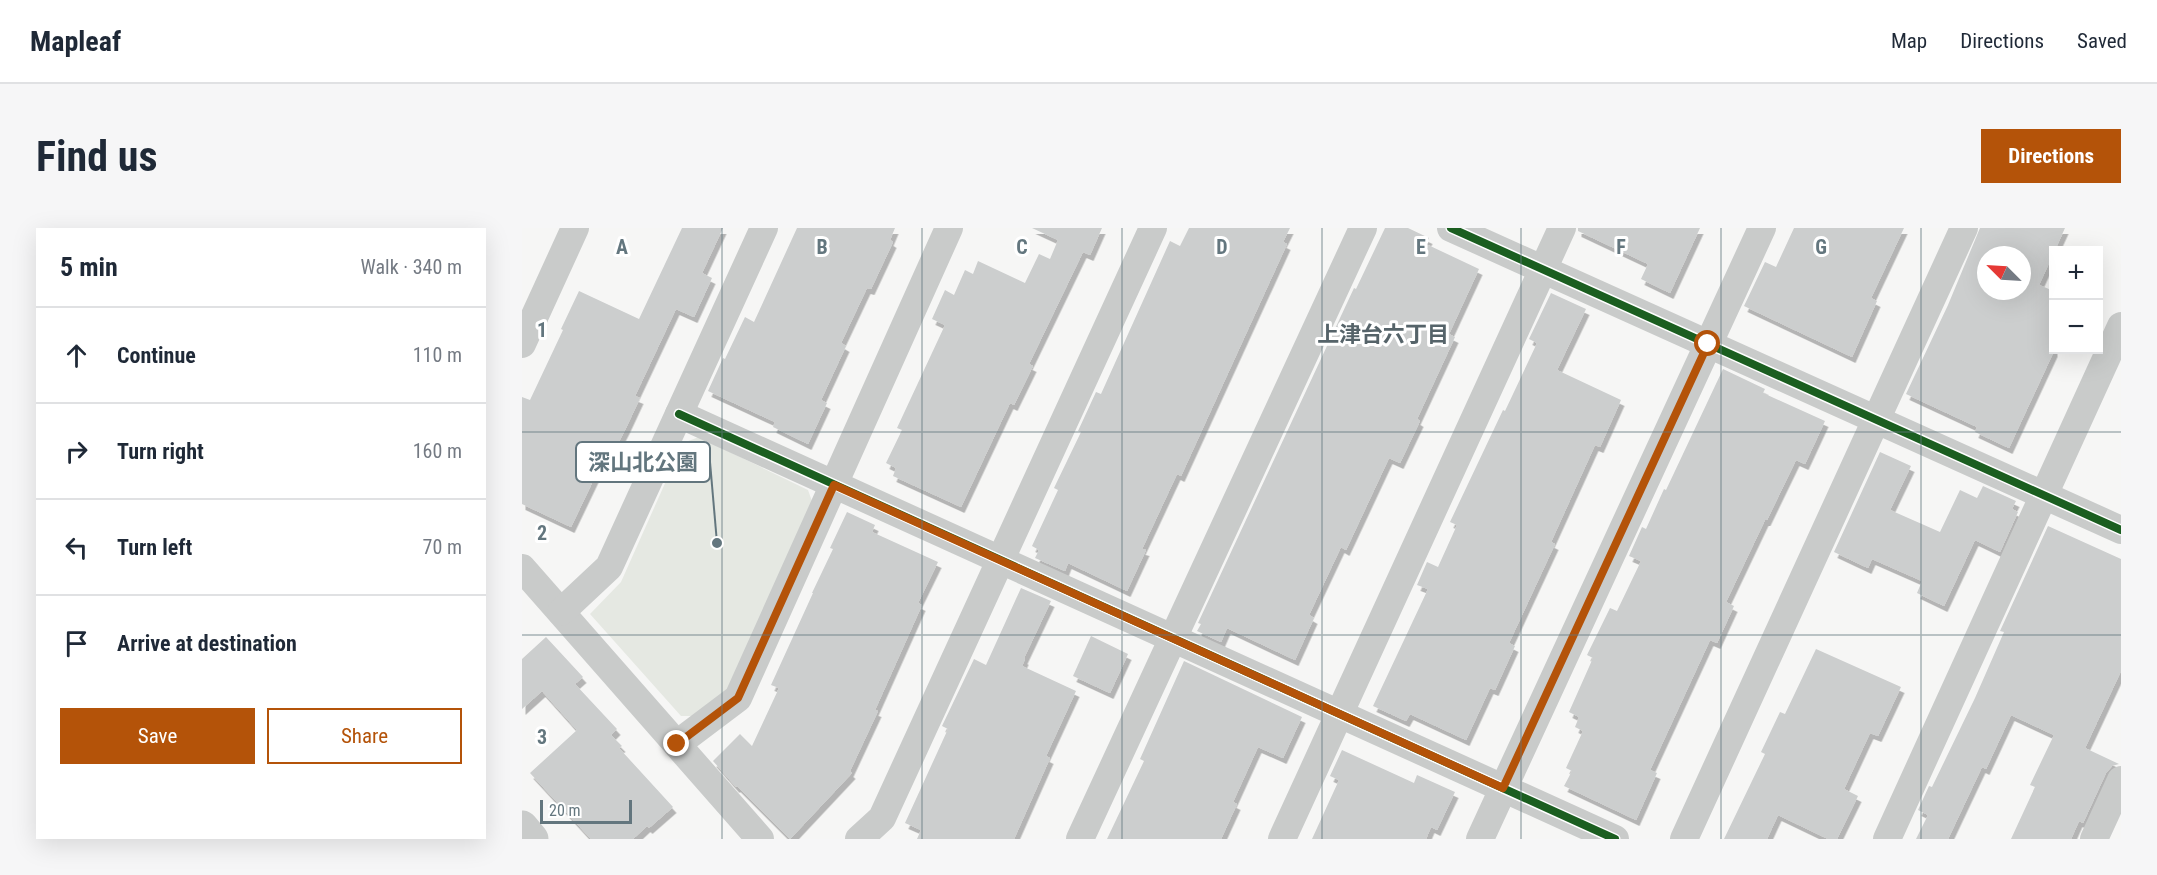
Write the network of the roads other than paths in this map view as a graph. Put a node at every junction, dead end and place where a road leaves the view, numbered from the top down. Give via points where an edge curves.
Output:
1 (575, 228) edge
2 (764, 228) edge
3 (949, 228) edge
4 (1153, 228) edge
5 (1363, 228) edge
6 (1451, 228) edge
7 (1562, 228) edge
8 (1762, 228) edge
9 (1964, 228) edge
10 (1543, 269) junction
11 (2121, 326) edge
12 (522, 344) edge
13 (1708, 344) junction
14 (679, 414) junction
15 (1876, 420) junction
16 (834, 485) junction
17 (2044, 495) junction
18 (2121, 530) edge
19 (1000, 560) junction
20 (522, 568) edge
21 (561, 612) junction
22 (1173, 639) junction
23 (1339, 714) junction
24 (677, 744) junction
25 (2121, 780) edge
26 (1503, 788) junction
27 (522, 827) edge
28 (532, 839) edge
29 (760, 839) edge
30 (859, 839) edge
31 (1080, 839) edge
32 (1282, 839) edge
33 (1480, 839) edge
34 (1615, 839) edge
35 (1684, 839) edge
36 (1887, 839) edge
37 (2094, 839) edge

1 - 12 street
2 - 14 street
3 - 16 street
4 - 19 street
5 - 22 street
6 - 10 street
7 - 10 street
8 - 13 street
9 - 15 street
10 - 13 street
10 - 23 street
11 - 17 street
13 - 15 street
13 - 26 street
14 - 16 street
14 - 21 street via 609,567
15 - 17 street
15 - 35 street
16 - 19 street
16 - 24 street via 738,698
17 - 18 street
17 - 36 street
19 - 22 street
19 - 30 street via 882,819
20 - 21 street
21 - 24 street
22 - 23 street
22 - 31 street
23 - 26 street
23 - 32 street
24 - 29 street
25 - 37 street
26 - 33 street
26 - 34 street
27 - 28 street

